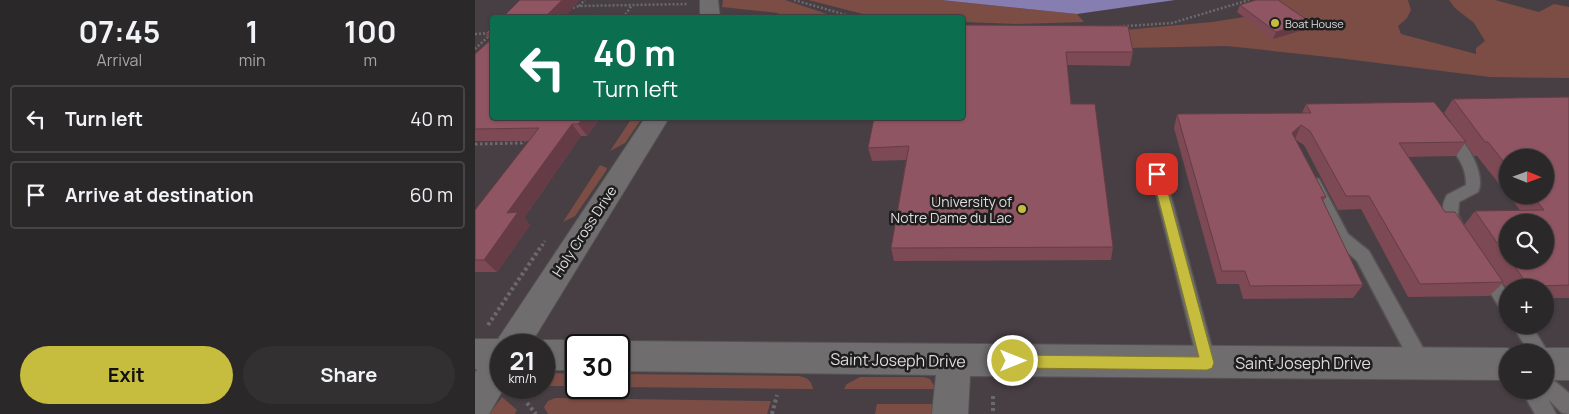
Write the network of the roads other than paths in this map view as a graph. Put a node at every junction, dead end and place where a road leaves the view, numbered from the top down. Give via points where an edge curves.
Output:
1 (709, 0) edge
2 (710, 15) edge
3 (656, 120) edge
4 (1438, 120) edge
5 (1308, 171) edge
6 (1157, 174) dead end
7 (1465, 242) edge
8 (1476, 258) edge
9 (1499, 293) edge
10 (519, 334) edge
11 (475, 354) edge
12 (490, 354) edge
13 (630, 356) edge
14 (954, 361) junction
15 (1207, 363) junction
16 (1421, 363) junction
17 (1499, 364) edge
18 (490, 380) edge
19 (1554, 381) edge
20 (1537, 399) edge
21 (475, 404) edge
22 (1569, 406) edge
23 (950, 414) edge
24 (1546, 414) edge

1 - 2 street
3 - 10 street, Holy Cross Drive
4 - 7 lane via 1472,170 1473,188 1452,200 1448,211
5 - 16 lane via 1342,238 1363,256
6 - 15 lane
8 - 9 lane
11 - 12 street
13 - 14 street, Saint Joseph Drive
14 - 15 street, Saint Joseph Drive
14 - 23 street
15 - 16 street, Saint Joseph Drive
16 - 17 street, Saint Joseph Drive
18 - 21 street
19 - 22 lane
20 - 24 lane

